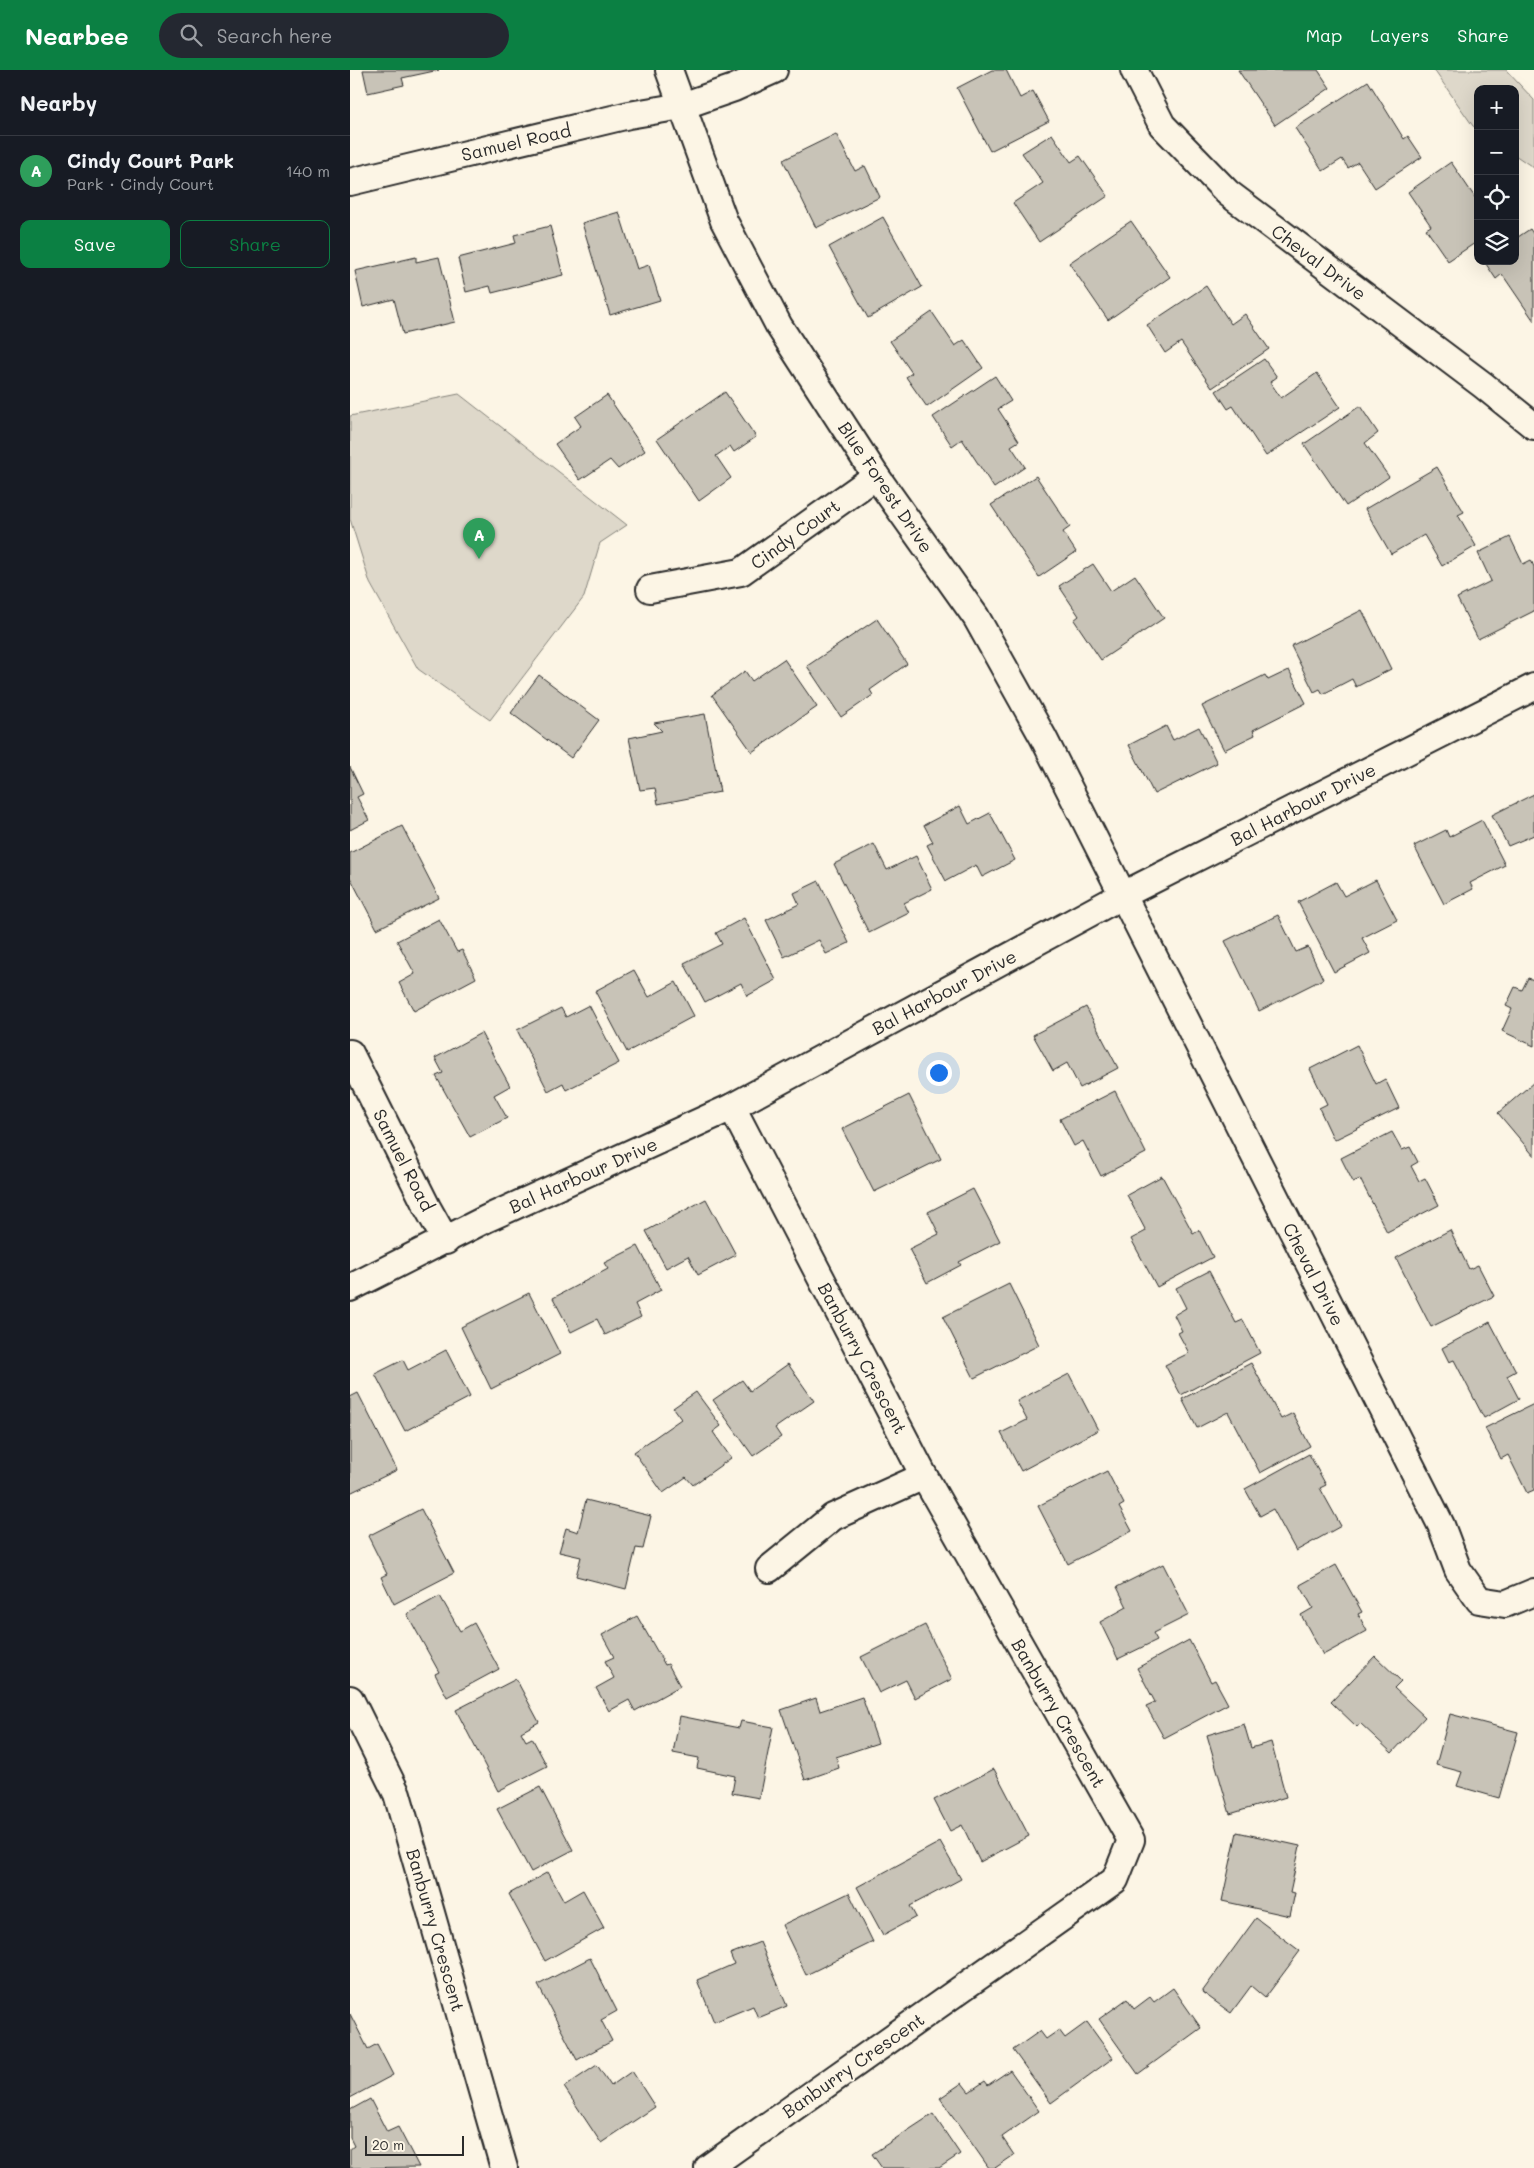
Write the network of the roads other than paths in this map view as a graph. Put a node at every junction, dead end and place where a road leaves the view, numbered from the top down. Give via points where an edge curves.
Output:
1 (669, 70) edge
2 (774, 70) edge
3 (1134, 70) edge
4 (682, 106) junction
5 (350, 182) edge
6 (1534, 426) edge
7 (876, 476) junction
8 (650, 589) dead end
9 (1534, 687) edge
10 (1123, 895) junction
11 (350, 1053) edge
12 (732, 1107) junction
13 (446, 1240) junction
14 (350, 1288) edge
15 (924, 1476) junction
16 (769, 1568) dead end
17 (1534, 1592) edge
18 (350, 1699) edge
19 (504, 2168) edge
20 (708, 2168) edge

1 - 4 street, Blue Forest Drive
2 - 4 street
3 - 6 street, Cheval Drive via 1162,125 1228,193
4 - 5 street, Samuel Road via 629,115
4 - 7 street, Blue Forest Drive via 724,221 775,318
7 - 8 street, Cindy Court via 741,572
7 - 10 street, Blue Forest Drive via 976,617 1043,738
9 - 10 street, Bal Harbour Drive
10 - 12 street, Bal Harbour Drive
10 - 17 street, Cheval Drive via 1441,1525 1458,1570 1479,1600 1505,1604
11 - 13 street, Samuel Road
12 - 13 street, Bal Harbour Drive
12 - 15 street, Banburry Crescent
13 - 14 street, Bal Harbour Drive
15 - 16 street via 833,1517
15 - 20 street, Banburry Crescent via 1131,1840 1115,1880
18 - 19 street, Banburry Crescent via 397,1794

